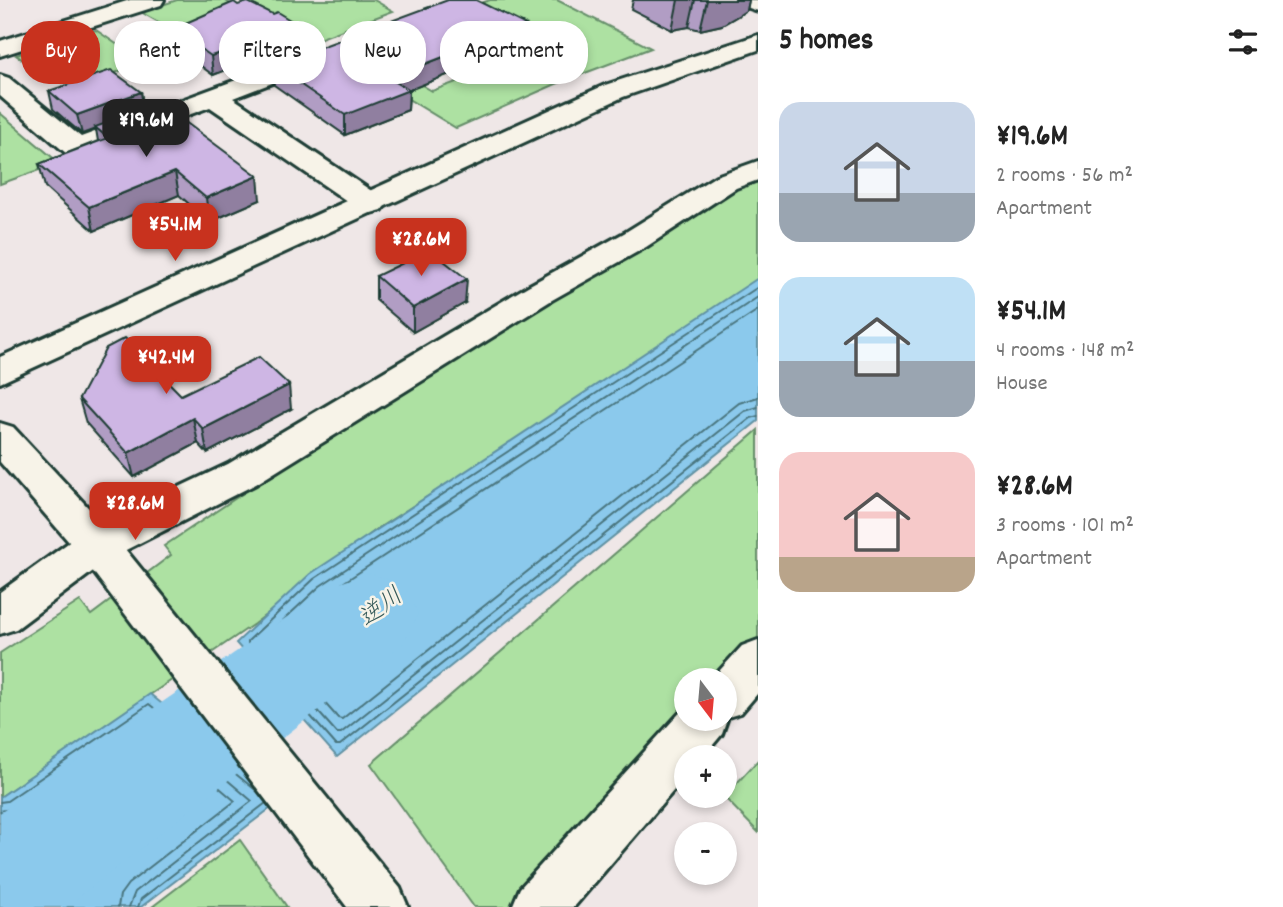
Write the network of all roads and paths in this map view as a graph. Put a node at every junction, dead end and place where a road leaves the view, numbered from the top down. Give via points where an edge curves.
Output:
1 (153, 0) edge
2 (748, 0) edge
3 (758, 4) edge
4 (758, 42) edge
5 (340, 48) edge
6 (0, 49) edge
7 (0, 83) edge
8 (213, 97) junction
9 (758, 170) edge
10 (371, 204) junction
11 (0, 371) edge
12 (0, 438) edge
13 (110, 562) junction
14 (0, 616) edge
15 (758, 660) edge
16 (737, 683) edge
17 (694, 732) edge
18 (381, 907) edge
19 (539, 907) edge

1 - 6 street
2 - 3 street
4 - 10 street via 614,91
5 - 8 street
7 - 8 street via 78,148
8 - 10 street
9 - 13 street via 726,182 540,293 242,474
10 - 11 street
12 - 13 street
13 - 14 street
13 - 18 street
15 - 16 street
17 - 19 street

